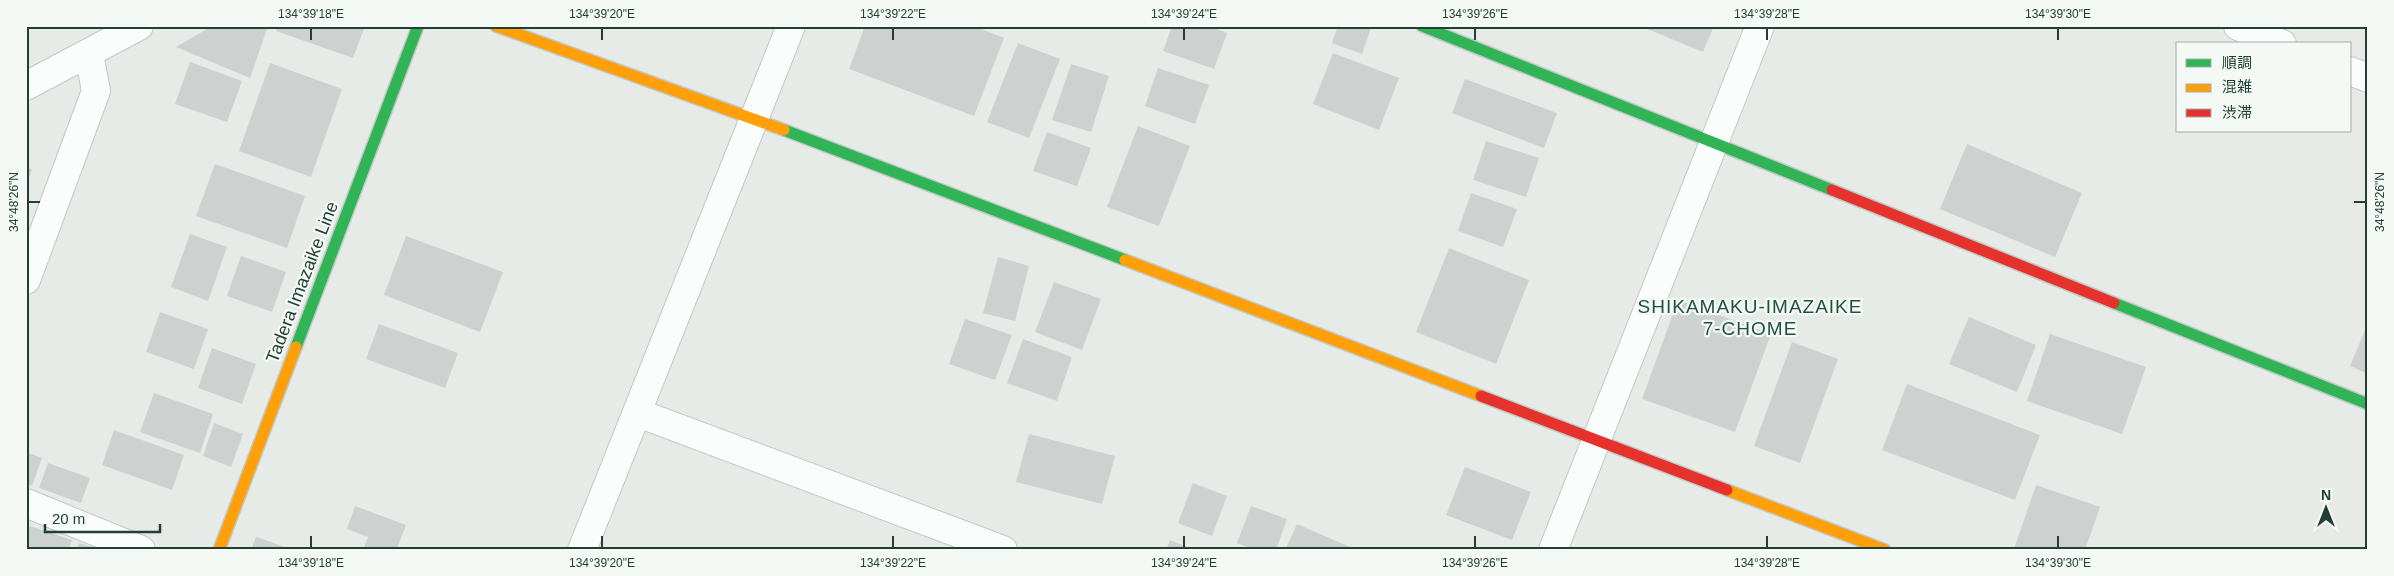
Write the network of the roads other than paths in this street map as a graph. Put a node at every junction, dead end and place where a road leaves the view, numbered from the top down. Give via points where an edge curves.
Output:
1 (139, 26) edge
2 (418, 26) edge
3 (496, 26) edge
4 (791, 26) edge
5 (1422, 26) edge
6 (1760, 26) edge
7 (2238, 26) edge
8 (2277, 42) edge
9 (89, 54) junction
10 (2352, 72) edge
11 (2368, 78) edge
12 (26, 86) edge
13 (753, 118) junction
14 (1713, 142) junction
15 (26, 280) edge
16 (2368, 404) edge
17 (638, 413) junction
18 (1596, 441) junction
19 (26, 503) edge
20 (141, 550) edge
21 (219, 550) edge
22 (582, 550) edge
23 (1003, 550) edge
24 (1553, 550) edge
25 (1886, 550) edge

1 - 9 street
2 - 21 street, Tadera Imazaike Line
3 - 13 street
4 - 13 street
5 - 14 street
6 - 14 street
7 - 8 street
9 - 12 street
9 - 15 street via 96,91
10 - 11 street
13 - 17 street
13 - 18 street
14 - 16 street
14 - 18 street
17 - 22 street
17 - 23 street
18 - 24 street
18 - 25 street
19 - 20 street

